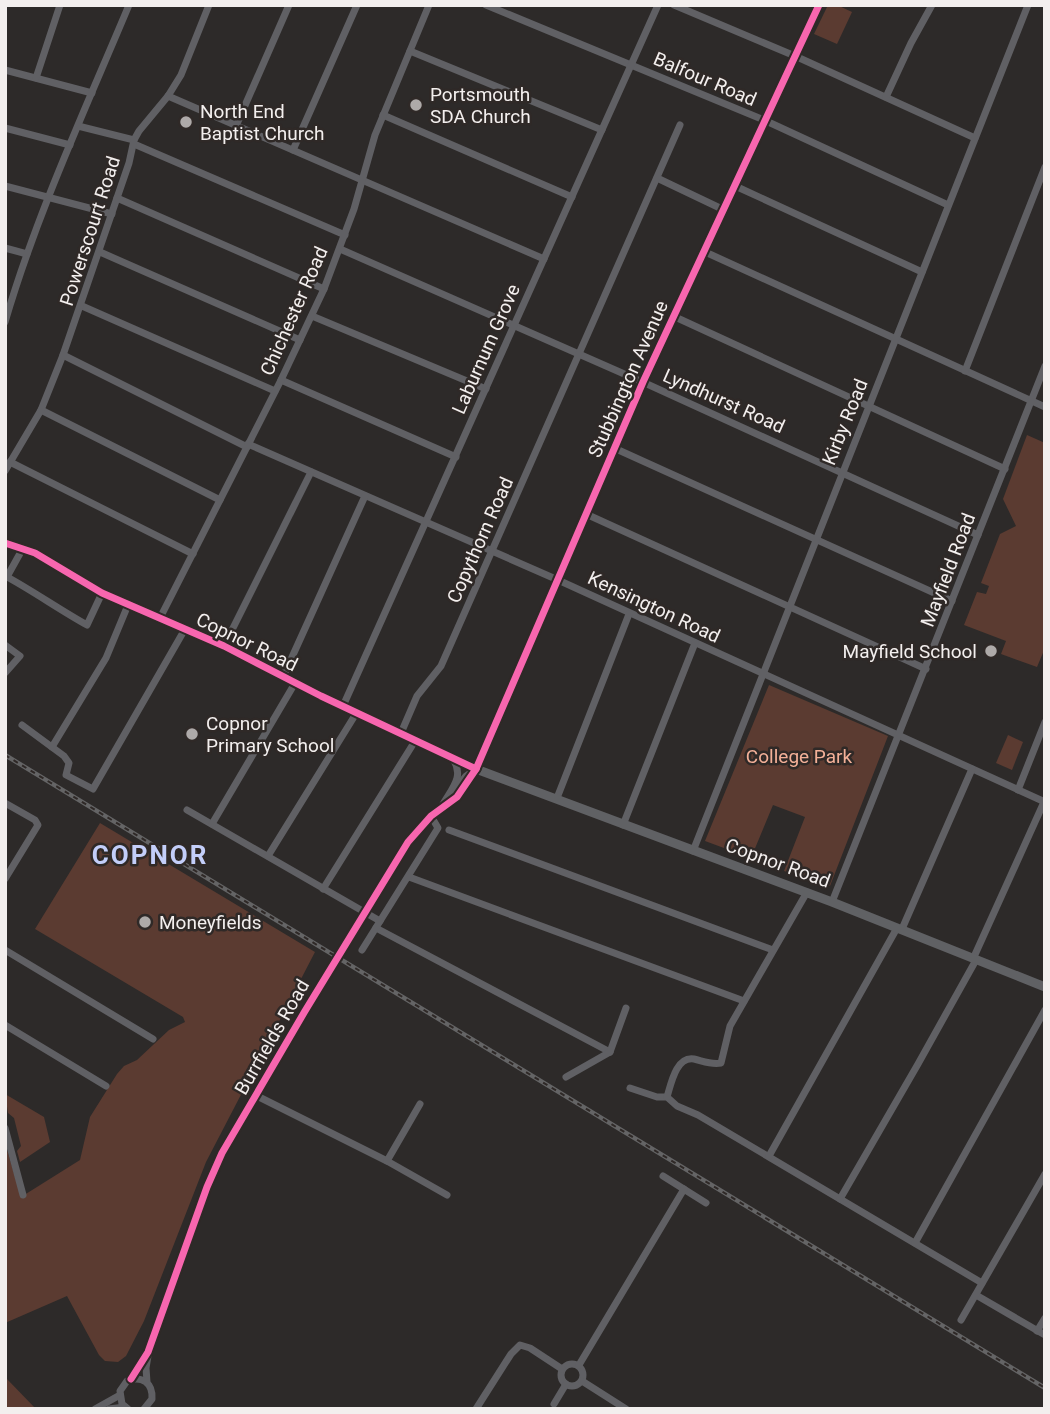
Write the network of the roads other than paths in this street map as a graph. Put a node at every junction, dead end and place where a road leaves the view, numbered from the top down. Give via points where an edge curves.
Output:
1 (60, 5) edge
2 (129, 5) edge
3 (209, 5) edge
4 (289, 5) edge
5 (356, 5) edge
6 (429, 5) edge
7 (486, 5) edge
8 (658, 5) edge
9 (674, 5) edge
10 (819, 5) edge
11 (932, 5) edge
12 (1028, 5) edge
13 (410, 51) junction
14 (795, 56) junction
15 (631, 65) junction
16 (5, 70) edge
17 (36, 78) junction
18 (92, 93) junction
19 (167, 96) junction
20 (886, 97) junction
21 (383, 115) junction
22 (764, 120) junction
23 (680, 125) dead end
24 (78, 126) junction
25 (236, 126) junction
26 (5, 128) edge
27 (602, 130) junction
28 (975, 138) junction
29 (134, 142) junction
30 (70, 145) junction
31 (293, 150) junction
32 (1045, 167) edge
33 (657, 178) junction
34 (363, 181) junction
35 (5, 186) edge
36 (733, 186) junction
37 (47, 197) junction
38 (572, 197) junction
39 (117, 198) junction
40 (948, 205) junction
41 (722, 209) junction
42 (112, 214) junction
43 (345, 236) junction
44 (5, 248) edge
45 (340, 249) junction
46 (703, 251) junction
47 (100, 252) junction
48 (27, 254) junction
49 (544, 259) junction
50 (922, 272) junction
51 (324, 289) junction
52 (82, 306) junction
53 (312, 316) junction
54 (673, 316) junction
55 (5, 322) edge
56 (515, 325) junction
57 (895, 339) junction
58 (300, 340) junction
59 (579, 354) junction
60 (63, 355) junction
61 (1045, 366) edge
62 (965, 371) junction
63 (281, 380) junction
64 (643, 382) junction
65 (486, 389) junction
66 (275, 391) junction
67 (1031, 401) junction
68 (869, 405) junction
69 (1045, 407) edge
70 (41, 410) junction
71 (248, 445) junction
72 (614, 448) junction
73 (456, 457) junction
74 (10, 462) junction
75 (1005, 469) junction
76 (5, 471) edge
77 (311, 472) junction
78 (842, 472) junction
79 (365, 496) junction
80 (220, 500) junction
81 (586, 514) junction
82 (426, 522) junction
83 (978, 535) junction
84 (816, 539) junction
85 (5, 543) edge
86 (23, 548) junction
87 (492, 551) junction
88 (192, 554) junction
89 (558, 580) junction
90 (102, 593) junction
91 (952, 601) junction
92 (128, 605) junction
93 (789, 608) junction
94 (629, 614) junction
95 (160, 618) junction
96 (185, 629) junction
97 (695, 643) junction
98 (5, 645) edge
99 (223, 646) junction
100 (926, 669) junction
101 (5, 673) edge
102 (762, 675) junction
103 (283, 677) junction
104 (295, 684) junction
105 (343, 706) junction
106 (356, 712) junction
107 (1045, 722) edge
108 (22, 725) dead end
109 (401, 733) junction
110 (898, 736) junction
111 (415, 741) junction
112 (52, 747) junction
113 (453, 759) junction
114 (476, 769) junction
115 (972, 769) junction
116 (1018, 790) junction
117 (557, 798) junction
118 (1044, 802) edge
119 (5, 803) edge
120 (441, 807) junction
121 (187, 810) dead end
122 (431, 816) junction
123 (212, 824) junction
124 (623, 825) junction
125 (449, 830) dead end
126 (693, 851) junction
127 (268, 856) junction
128 (6, 876) edge
129 (409, 877) junction
130 (323, 888) junction
131 (807, 892) junction
132 (832, 902) junction
133 (378, 925) junction
134 (899, 929) junction
135 (5, 950) edge
136 (362, 950) dead end
137 (773, 950) junction
138 (974, 959) junction
139 (1044, 986) edge
140 (744, 1001) junction
141 (626, 1008) dead end
142 (1045, 1010) edge
143 (5, 1025) edge
144 (153, 1039) dead end
145 (610, 1052) junction
146 (566, 1077) dead end
147 (106, 1086) dead end
148 (630, 1088) dead end
149 (255, 1095) junction
150 (667, 1097) junction
151 (420, 1104) dead end
152 (5, 1128) edge
153 (769, 1156) junction
154 (387, 1161) junction
155 (1045, 1174) edge
156 (663, 1176) dead end
157 (684, 1189) junction
158 (23, 1195) dead end
159 (447, 1195) dead end
160 (840, 1199) junction
161 (706, 1203) dead end
162 (915, 1243) junction
163 (982, 1283) junction
164 (976, 1295) junction
165 (1045, 1318) edge
166 (961, 1320) dead end
167 (1041, 1333) edge
168 (148, 1352) junction
169 (579, 1365) junction
170 (562, 1369) junction
171 (131, 1379) junction
172 (582, 1381) junction
173 (147, 1382) junction
174 (566, 1384) junction
175 (120, 1395) junction
176 (554, 1404) dead end
177 (127, 1408) edge
178 (95, 1409) edge
179 (109, 1409) edge
180 (144, 1409) edge
181 (477, 1409) edge
182 (626, 1409) edge

1 - 17 street
2 - 18 street
3 - 19 street, Powerscourt Road via 181,75
4 - 25 street
5 - 31 street
6 - 13 street, Chichester Road
7 - 15 street, Balfour Road
8 - 15 street, Laburnum Grove
9 - 14 street
10 - 14 street, Stubbington Avenue
11 - 20 street
12 - 28 street, Kirby Road
13 - 21 street, Chichester Road
13 - 27 street
14 - 20 street
14 - 22 street, Stubbington Avenue
15 - 22 street, Balfour Road
15 - 27 street, Laburnum Grove
16 - 17 street
17 - 18 street
18 - 24 street
19 - 25 street
19 - 29 street, Powerscourt Road
20 - 28 street
21 - 34 street, Chichester Road
21 - 38 street
22 - 36 street, Stubbington Avenue
22 - 40 street, Balfour Road
23 - 33 street, Copythorn Road
24 - 29 street
24 - 30 street
25 - 31 street
26 - 30 street
27 - 38 street, Laburnum Grove
28 - 40 street, Kirby Road
29 - 39 street, Powerscourt Road
29 - 43 street
30 - 37 street
31 - 34 street
32 - 62 street
33 - 41 street
33 - 59 street, Copythorn Road
34 - 43 street, Chichester Road
34 - 49 street
35 - 37 street
36 - 41 street, Stubbington Avenue
36 - 50 street
37 - 42 street
37 - 48 street
38 - 49 street, Laburnum Grove
39 - 42 street, Powerscourt Road
39 - 51 street
40 - 50 street, Kirby Road
41 - 46 street, Stubbington Avenue
42 - 47 street, Powerscourt Road
43 - 45 street, Chichester Road
44 - 48 street
45 - 51 street, Chichester Road
45 - 56 street, Lyndhurst Road
46 - 54 street, Stubbington Avenue
46 - 57 street
47 - 52 street, Powerscourt Road
47 - 58 street
48 - 55 street
49 - 56 street, Laburnum Grove
50 - 57 street, Kirby Road
51 - 53 street, Chichester Road
52 - 60 street, Powerscourt Road
52 - 66 street
53 - 58 street, Chichester Road
53 - 65 street
54 - 64 street, Stubbington Avenue
54 - 68 street
56 - 59 street, Lyndhurst Road
56 - 65 street, Laburnum Grove
57 - 62 street
57 - 68 street, Kirby Road
58 - 63 street, Chichester Road
59 - 64 street, Lyndhurst Road
59 - 87 street, Copythorn Road
60 - 70 street, Powerscourt Road
60 - 71 street, Kensington Road
61 - 67 street, Mayfield Road
62 - 67 street
63 - 66 street, Chichester Road
63 - 73 street
64 - 72 street, Stubbington Avenue
64 - 78 street, Lyndhurst Road
65 - 73 street, Laburnum Grove
66 - 71 street, Chichester Road
67 - 69 street
67 - 75 street, Mayfield Road
68 - 75 street
68 - 78 street, Kirby Road
70 - 74 street, Powerscourt Road
70 - 80 street
71 - 77 street, Kensington Road
71 - 80 street, Chichester Road
72 - 81 street, Stubbington Avenue
72 - 84 street
73 - 82 street, Laburnum Grove
74 - 76 street, Powerscourt Road
74 - 88 street
75 - 83 street, Mayfield Road
77 - 79 street, Kensington Road
77 - 99 street
78 - 83 street, Lyndhurst Road
78 - 84 street, Kirby Road
79 - 82 street, Kensington Road
79 - 103 street
80 - 88 street, Chichester Road
81 - 89 street, Stubbington Avenue
81 - 93 street
82 - 87 street, Kensington Road
82 - 105 street, Laburnum Grove
83 - 91 street, Mayfield Road
84 - 91 street
84 - 93 street, Kirby Road
85 - 86 main road, Copnor Road
86 - 90 main road, Copnor Road
86 - 90 street via 9,578 87,625
87 - 89 street, Kensington Road
87 - 109 street, Copythorn Road via 441,666 417,696
88 - 95 street, Chichester Road
89 - 94 street, Kensington Road
89 - 114 street, Stubbington Avenue
90 - 92 main road, Copnor Road
91 - 100 street, Mayfield Road
92 - 95 main road, Copnor Road
92 - 112 street via 106,658
93 - 100 street
93 - 102 street, Kirby Road
94 - 97 street, Kensington Road
94 - 117 street
95 - 96 main road, Copnor Road
96 - 99 main road, Copnor Road
96 - 112 street via 95,787 90,789 66,775 67,760
97 - 102 street, Kensington Road
97 - 124 street
98 - 101 street via 20,656
99 - 103 main road, Copnor Road
100 - 110 street, Mayfield Road
102 - 110 street, Kensington Road
102 - 126 street, Kirby Road
103 - 104 main road, Copnor Road
104 - 105 main road, Copnor Road
104 - 123 street
105 - 106 main road, Copnor Road
106 - 109 main road, Copnor Road
106 - 127 street
107 - 116 street
108 - 112 street
109 - 111 main road, Copnor Road
110 - 115 street, Kensington Road
110 - 132 street, Mayfield Road
111 - 113 main road, Copnor Road
111 - 130 street
113 - 114 main road, Copnor Road
113 - 120 street, Burrfields Road via 459,775
114 - 117 main road, Copnor Road
114 - 120 street, Burrfields Road via 457,797
115 - 116 street, Kensington Road
115 - 134 street
116 - 118 street, Kensington Road
117 - 124 main road, Copnor Road
118 - 138 street
119 - 128 street via 38,825
120 - 122 street, Burrfields Road
121 - 123 street
122 - 129 street via 438,828
122 - 149 street, Burrfields Road, bridge via 408,842
123 - 127 street
124 - 126 main road, Copnor Road
125 - 137 street
126 - 131 main road, Copnor Road
127 - 130 street
129 - 133 street
129 - 140 street
130 - 133 street
131 - 132 main road, Copnor Road
131 - 137 street
132 - 134 main road, Copnor Road
133 - 136 street
133 - 145 street
134 - 138 main road, Copnor Road
134 - 153 street
135 - 144 street
137 - 140 street
138 - 139 main road, Copnor Road
138 - 160 street
140 - 150 street via 728,1031 721,1063 682,1062
141 - 145 street
142 - 162 street
143 - 147 street
145 - 146 street
148 - 150 street
149 - 154 street
149 - 168 street, Burrfields Road via 207,1187
150 - 153 street
151 - 154 street
152 - 158 street
153 - 160 street
154 - 159 street
155 - 163 street
156 - 157 street
157 - 161 street
157 - 169 street
160 - 162 street
162 - 163 street
163 - 164 street
164 - 166 street
164 - 167 street
165 - 167 street
168 - 171 street, Burrfields Road
168 - 173 street, Burrfields Road
169 - 170 street
169 - 172 street
170 - 174 street
170 - 181 street via 520,1345
171 - 173 street
171 - 175 street, Burrfields Road
172 - 174 street
172 - 182 street
173 - 180 street, Burrfields Road via 152,1394
174 - 176 street
175 - 177 street
175 - 178 street
177 - 179 street

